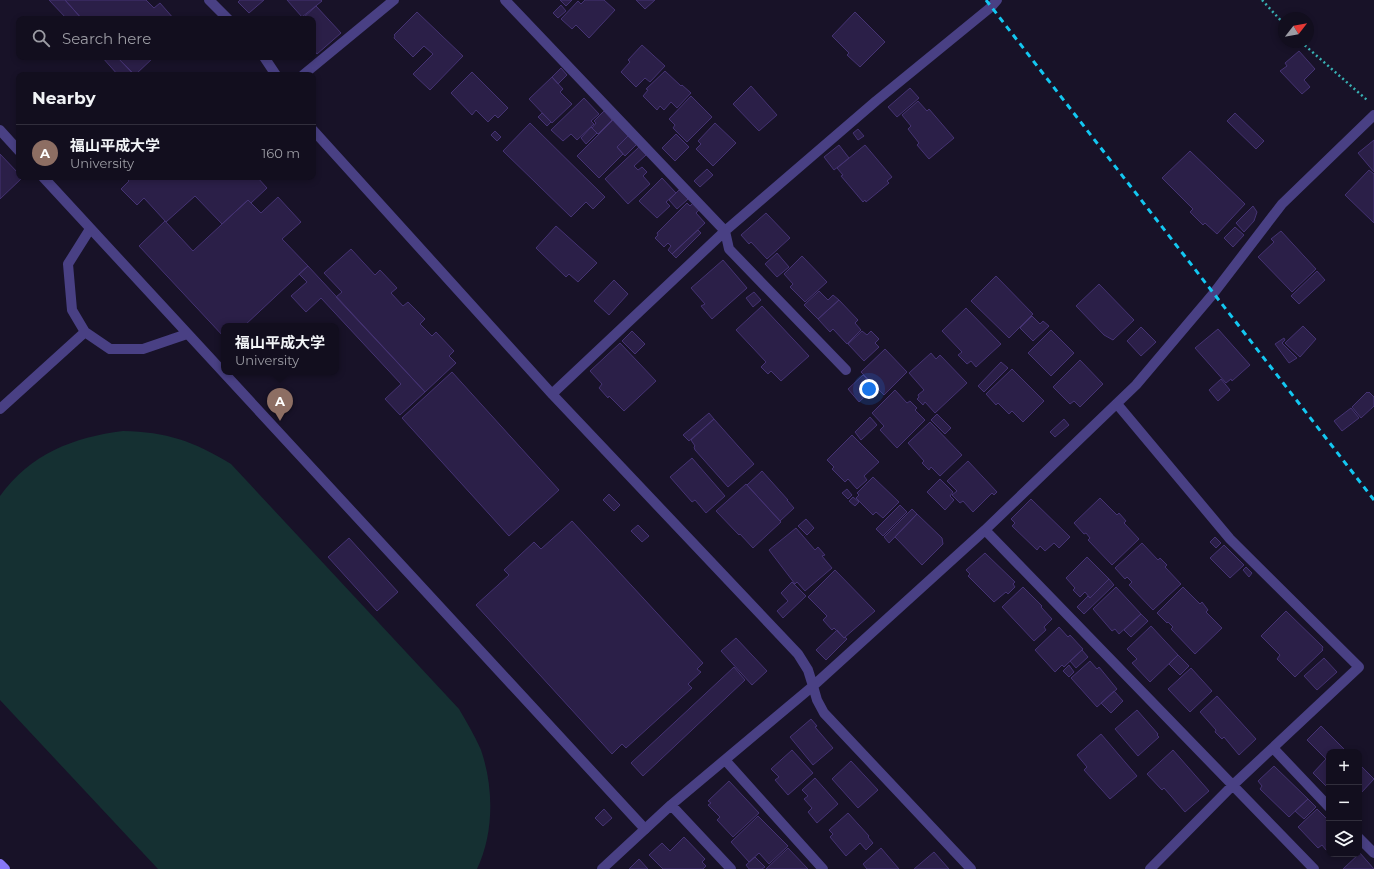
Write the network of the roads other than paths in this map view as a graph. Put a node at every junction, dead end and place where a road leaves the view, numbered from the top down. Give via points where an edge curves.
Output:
1 (209, 0) edge
2 (394, 0) edge
3 (505, 0) edge
4 (997, 0) edge
5 (225, 16) edge
6 (266, 60) edge
7 (274, 72) edge
8 (307, 72) edge
9 (1374, 115) edge
10 (0, 130) edge
11 (316, 133) edge
12 (16, 148) edge
13 (46, 180) edge
14 (90, 229) junction
15 (725, 231) junction
16 (85, 332) junction
17 (187, 334) junction
18 (846, 370) dead end
19 (221, 371) edge
20 (225, 375) edge
21 (552, 394) junction
22 (1117, 404) junction
23 (0, 409) edge
24 (985, 530) junction
25 (813, 686) junction
26 (1273, 748) junction
27 (726, 760) junction
28 (1233, 785) junction
29 (1326, 804) edge
30 (671, 806) junction
31 (645, 829) junction
32 (1362, 841) edge
33 (1374, 853) edge
34 (0, 864) edge
35 (5, 869) edge
36 (602, 869) edge
37 (731, 869) edge
38 (823, 869) edge
39 (971, 869) edge
40 (1150, 869) edge
41 (1314, 869) edge

1 - 5 street
2 - 8 street
3 - 15 street
4 - 15 street
6 - 7 street
9 - 22 street via 1282,204 1213,294
10 - 12 street
11 - 21 street
13 - 14 street
14 - 16 street via 68,264 72,310
14 - 17 street
15 - 18 street via 729,249
15 - 21 street
16 - 17 street via 110,349 143,349
16 - 23 street
17 - 19 street
20 - 31 street
21 - 25 street via 798,654 808,670
22 - 24 street
22 - 26 street via 1230,539 1359,667
24 - 25 street
24 - 28 street
25 - 27 street
25 - 39 street via 824,713
26 - 28 street
26 - 29 street
27 - 30 street
27 - 38 street
28 - 40 street
28 - 41 street
30 - 31 street
30 - 37 street
31 - 36 street
32 - 33 street
34 - 35 street

